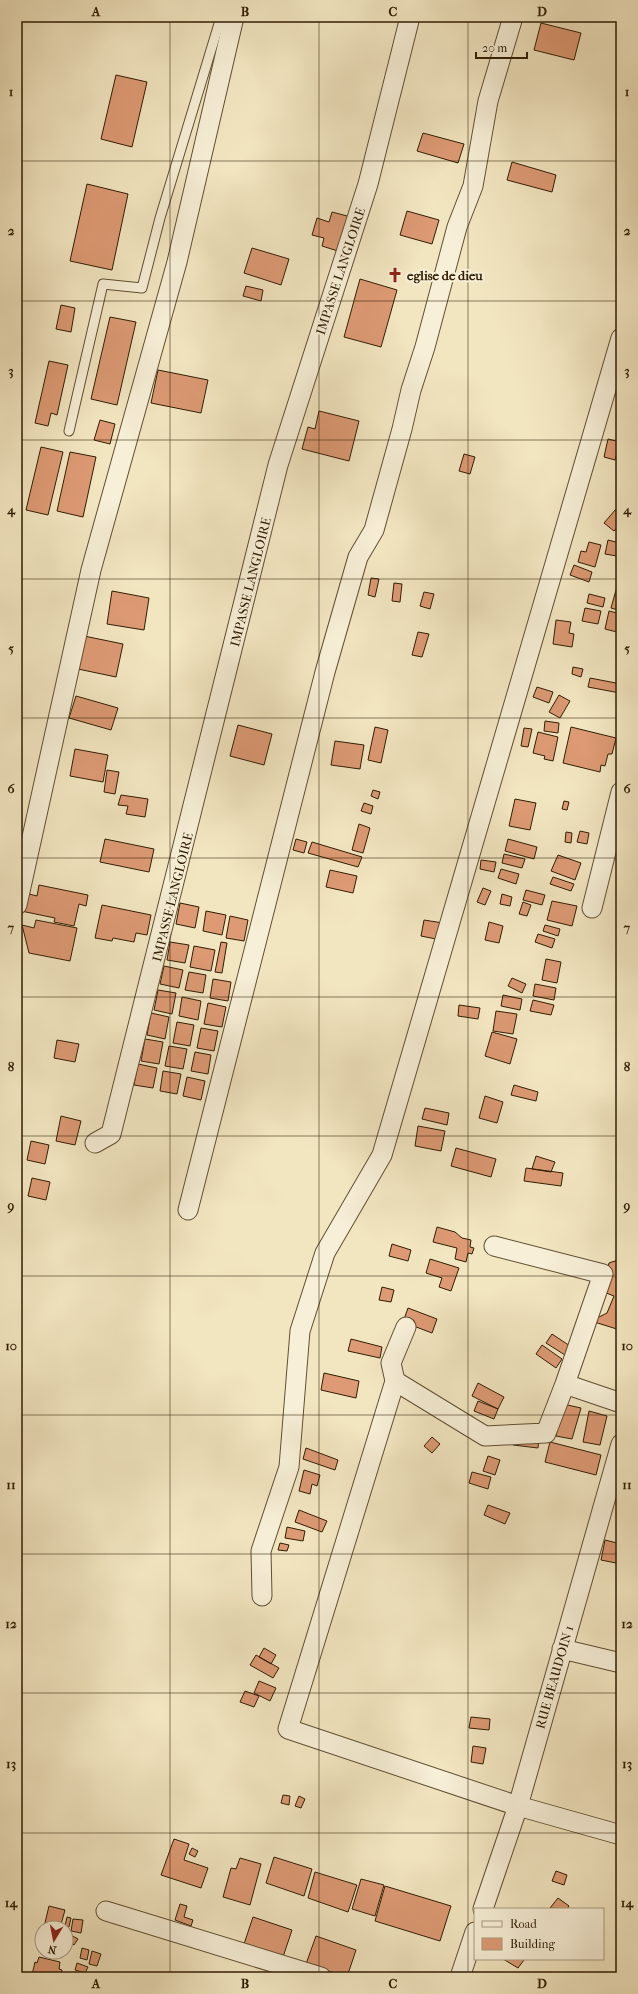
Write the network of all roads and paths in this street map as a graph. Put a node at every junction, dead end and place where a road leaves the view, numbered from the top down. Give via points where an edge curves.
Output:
1 (221, 17) edge
2 (234, 17) edge
3 (410, 17) edge
4 (513, 17) edge
5 (621, 338) edge
6 (70, 431) dead end
7 (621, 792) edge
8 (618, 820) edge
9 (18, 901) edge
10 (592, 908) dead end
11 (95, 1143) dead end
12 (188, 1210) dead end
13 (494, 1246) dead end
14 (406, 1327) dead end
15 (395, 1381) junction
16 (565, 1384) junction
17 (621, 1403) edge
18 (621, 1444) edge
19 (262, 1596) dead end
20 (562, 1650) junction
21 (621, 1663) edge
22 (518, 1806) junction
23 (621, 1835) edge
24 (483, 1908) edge
25 (106, 1911) dead end
26 (474, 1935) edge
27 (321, 1977) edge
28 (460, 1977) edge

1 - 6 lane via 160,218 142,288 103,284
2 - 9 street via 177,262 91,570
3 - 11 street, IMPASSE LANGLOIRE via 368,184 278,465 112,1134
4 - 12 street via 488,101 472,186 457,227 374,530 358,557 325,672
5 - 19 street via 382,1155 325,1253 300,1330 289,1467 261,1551
7 - 8 street
8 - 10 street
13 - 16 street via 603,1274
14 - 15 street via 391,1363
15 - 16 street via 486,1436 546,1433
15 - 22 street via 288,1729
16 - 17 street
18 - 20 street, RUE BEAUDOIN 1
20 - 21 street
20 - 22 street, RUE BEAUDOIN 1
22 - 23 street
22 - 24 street, RUE BEAUDOIN 1
25 - 27 street
26 - 28 street

